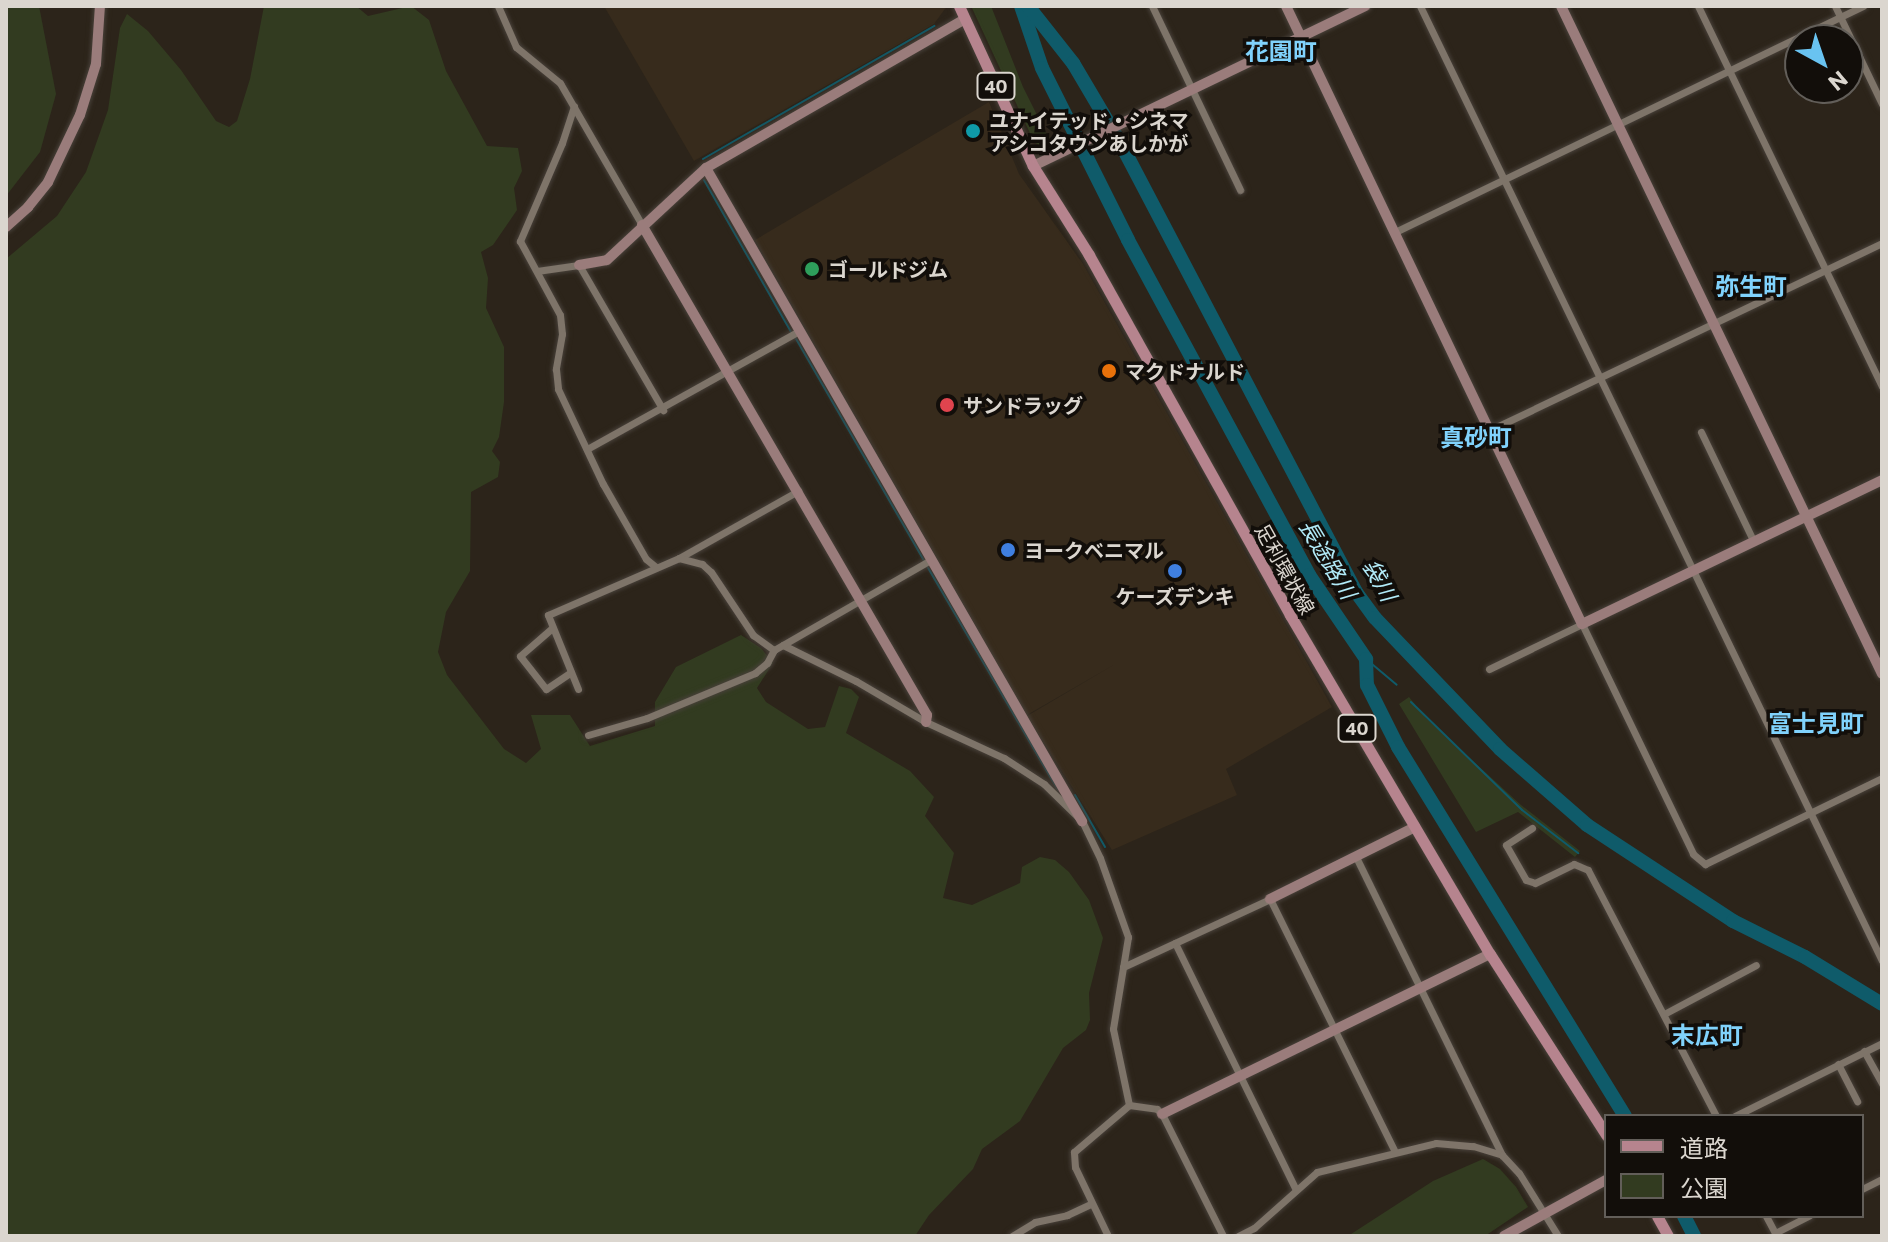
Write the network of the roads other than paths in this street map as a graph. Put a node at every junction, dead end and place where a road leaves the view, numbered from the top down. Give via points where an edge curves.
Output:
1 (100, 6) edge
2 (498, 6) edge
3 (959, 6) edge
4 (1152, 6) edge
5 (1286, 6) edge
6 (1366, 6) edge
7 (1420, 6) edge
8 (1561, 6) edge
9 (1698, 6) edge
10 (1835, 6) edge
11 (1863, 6) edge
12 (1840, 17) junction
13 (965, 19) junction
14 (1301, 37) junction
15 (1729, 70) junction
16 (1190, 90) junction
17 (1882, 104) edge
18 (574, 106) junction
19 (1617, 124) junction
20 (1033, 166) junction
21 (706, 168) junction
22 (1503, 178) junction
23 (1240, 190) dead end
24 (642, 225) junction
25 (6, 227) edge
26 (1395, 232) junction
27 (1882, 243) edge
28 (579, 265) junction
29 (1825, 270) junction
30 (537, 271) junction
31 (1713, 323) junction
32 (799, 331) junction
33 (729, 372) junction
34 (1599, 377) junction
35 (1882, 387) edge
36 (663, 410) junction
37 (1490, 430) junction
38 (1701, 432) dead end
39 (587, 449) junction
40 (1882, 480) edge
41 (798, 491) junction
42 (1806, 517) junction
43 (1754, 542) junction
44 (679, 558) junction
45 (932, 559) junction
46 (656, 567) junction
47 (1693, 572) junction
48 (861, 601) junction
49 (1582, 624) junction
50 (551, 629) junction
51 (783, 645) junction
52 (774, 650) junction
53 (1489, 669) dead end
54 (571, 672) junction
55 (1882, 674) edge
56 (578, 689) dead end
57 (926, 722) junction
58 (588, 735) dead end
59 (1882, 778) edge
60 (1810, 813) junction
61 (1082, 821) junction
62 (1415, 827) junction
63 (1532, 828) dead end
64 (1356, 857) junction
65 (1270, 899) junction
66 (1175, 943) junction
67 (1490, 954) junction
68 (1882, 961) edge
69 (1756, 965) dead end
70 (1123, 967) junction
71 (1421, 988) junction
72 (1664, 1014) junction
73 (1334, 1030) junction
74 (1882, 1043) edge
75 (1864, 1051) junction
76 (1838, 1064) junction
77 (1241, 1075) junction
78 (1882, 1084) edge
79 (1857, 1101) dead end
80 (1129, 1105) junction
81 (1162, 1114) junction
82 (1715, 1114) edge
83 (1739, 1114) edge
84 (1604, 1132) edge
85 (1395, 1152) junction
86 (1502, 1155) junction
87 (1882, 1179) edge
88 (1604, 1181) edge
89 (1295, 1188) junction
90 (1864, 1188) edge
91 (1091, 1204) junction
92 (1544, 1212) junction
93 (1658, 1218) edge
94 (1806, 1218) edge
95 (1776, 1235) edge
96 (1012, 1236) edge
97 (1108, 1236) edge
98 (1223, 1236) edge
99 (1238, 1236) edge
100 (1504, 1236) edge
101 (1558, 1236) edge
102 (1668, 1236) edge

1 - 25 street via 96,64 80,115 48,182
2 - 18 street via 516,47 560,83
3 - 13 main road, 足利環状線 / 40
4 - 16 street
5 - 14 street
6 - 14 street
7 - 22 street
8 - 19 street
9 - 15 street
10 - 12 street
11 - 12 street
12 - 15 street
12 - 17 street
13 - 20 main road, 足利環状線 / 40
13 - 21 street
14 - 16 street
14 - 26 street
15 - 19 street
15 - 29 street
16 - 20 street
16 - 23 street
18 - 24 street
18 - 30 street via 521,233 520,241
19 - 22 street
19 - 31 street
20 - 62 main road, 足利環状線 / 40
21 - 24 street
21 - 32 street
22 - 26 street
22 - 34 street
24 - 28 street via 607,260
24 - 33 street
26 - 37 street
27 - 29 street
28 - 30 street
28 - 36 street
29 - 31 street
29 - 35 street
30 - 39 street via 562,324 556,385
31 - 34 street
31 - 42 street
32 - 33 street
32 - 45 street
33 - 36 street
33 - 41 street
34 - 37 street
34 - 47 street
36 - 39 street
37 - 49 street
38 - 43 street
39 - 46 street via 646,559
40 - 42 street
41 - 44 street
41 - 48 street
42 - 43 street
42 - 55 street
43 - 47 street
44 - 46 street
44 - 52 street via 711,572 753,635
45 - 48 street
45 - 61 street
46 - 50 street via 551,613
47 - 49 street
47 - 60 street
48 - 51 street
48 - 57 street via 927,715
49 - 53 street
49 - 60 street via 1693,854 1705,864
50 - 54 street
50 - 54 street via 520,656 546,689
51 - 52 street
51 - 57 street
52 - 58 street via 755,673 647,718
54 - 56 street
57 - 61 street via 1004,758 1044,784
59 - 60 street
60 - 68 street
61 - 70 street via 1128,937
62 - 64 street
62 - 67 main road, 足利環状線 / 40
63 - 72 street via 1506,845 1526,880 1532,884 1574,864 1588,870
64 - 65 street
64 - 71 street
65 - 66 street
65 - 73 street
66 - 70 street
66 - 77 street
67 - 71 street
67 - 84 main road, 足利環状線 / 40
69 - 72 street
70 - 80 street via 1113,1029
71 - 73 street
71 - 86 street
72 - 82 street
73 - 77 street
73 - 85 street
74 - 75 street
75 - 76 street
75 - 78 street
76 - 79 street
76 - 83 street
77 - 81 street
77 - 89 street
80 - 81 street
80 - 91 street via 1074,1152
81 - 98 street
85 - 86 street via 1436,1143
85 - 89 street via 1333,1165
86 - 92 street
87 - 90 street
88 - 92 street
89 - 99 street via 1254,1228
91 - 96 street via 1035,1222
91 - 97 street
92 - 100 street
92 - 101 street
93 - 102 main road
94 - 95 street

